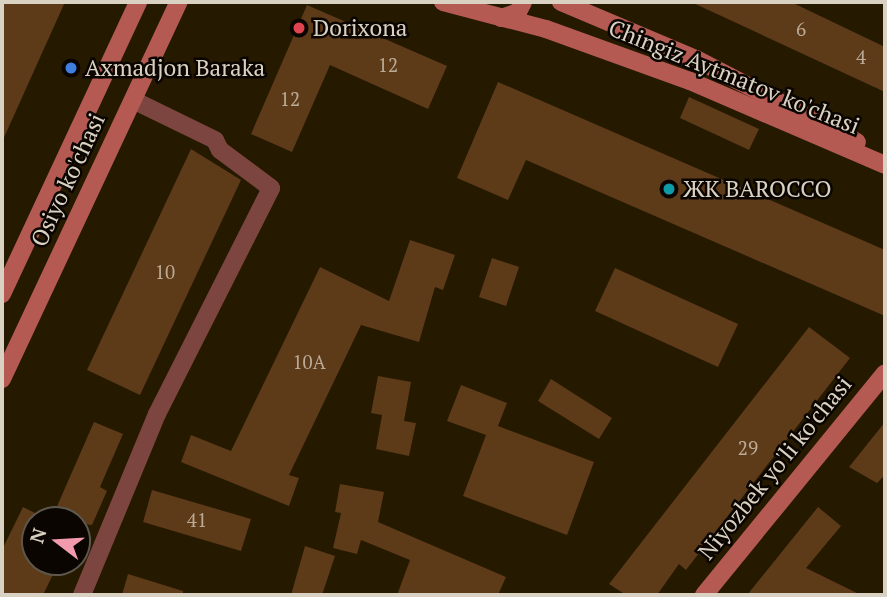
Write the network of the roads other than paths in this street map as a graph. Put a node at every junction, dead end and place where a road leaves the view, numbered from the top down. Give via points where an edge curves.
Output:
1 (138, 2) edge
2 (179, 2) edge
3 (443, 2) edge
4 (523, 2) edge
5 (561, 2) edge
6 (501, 18) junction
7 (133, 100) junction
8 (885, 157) edge
9 (885, 165) edge
10 (2, 294) edge
11 (884, 375) edge
12 (2, 379) edge
13 (82, 595) edge
14 (704, 595) edge

1 - 10 street, Osiyo ko'chasi
2 - 7 street, Osiyo ko'chasi
3 - 6 street, Chingiz Aytmatov ko'chasi
4 - 6 street via 518,12
5 - 8 street, Chingiz Aytmatov ko'chasi via 696,58
6 - 9 street, Chingiz Aytmatov ko'chasi via 690,81
7 - 12 street, Osiyo ko'chasi
7 - 13 street via 215,140 220,150 271,188 157,414
11 - 14 street, Niyozbek yo'li ko'chasi

